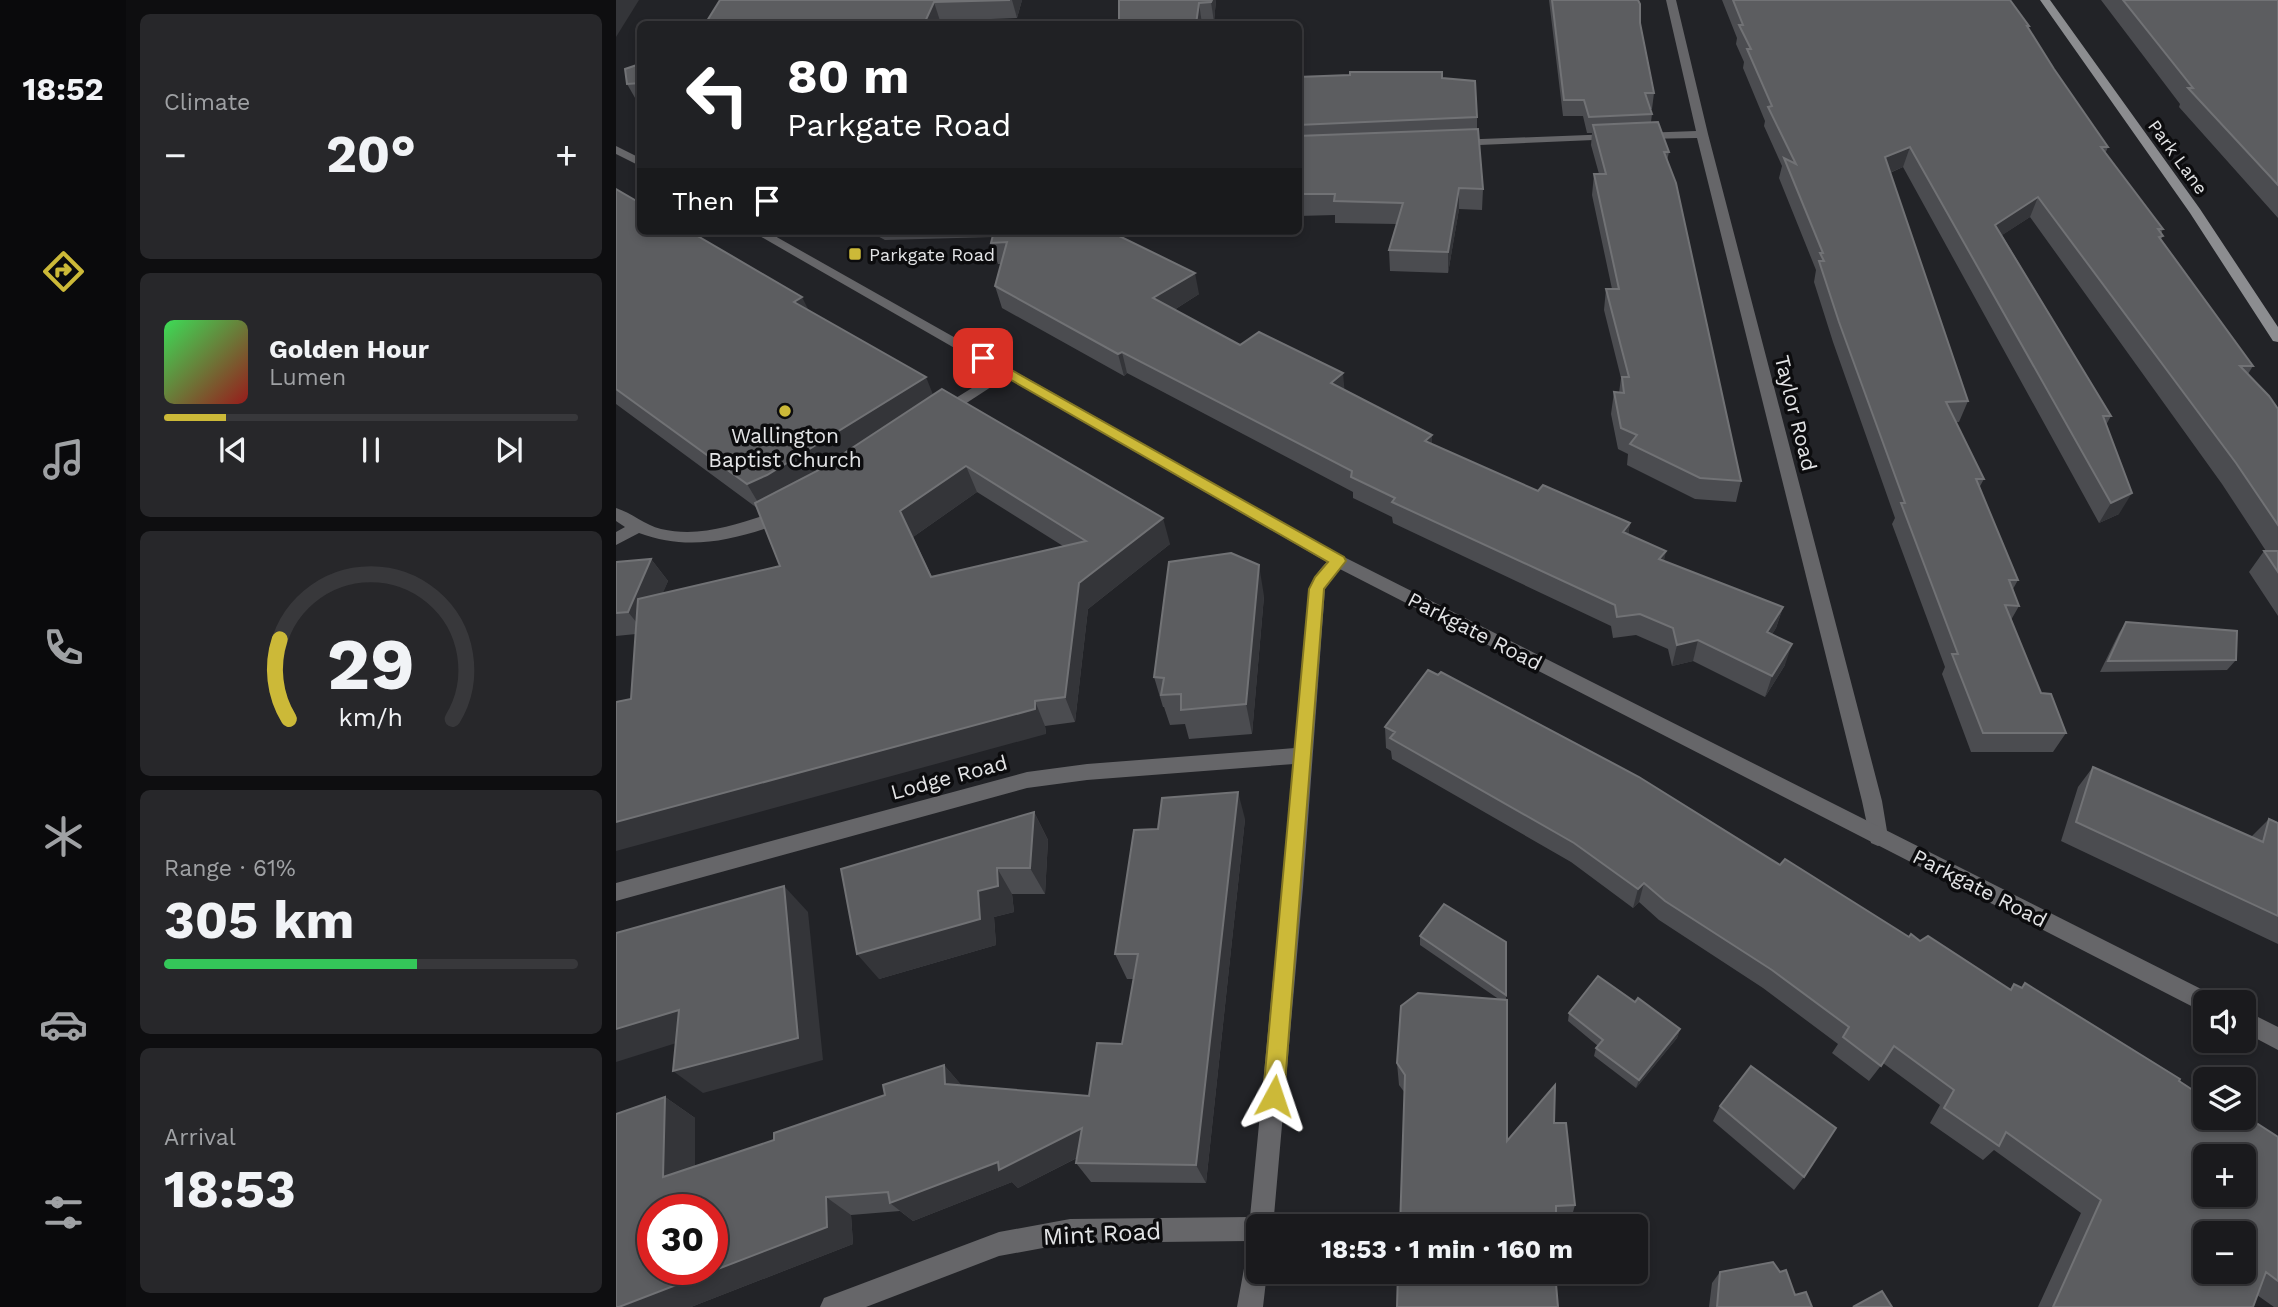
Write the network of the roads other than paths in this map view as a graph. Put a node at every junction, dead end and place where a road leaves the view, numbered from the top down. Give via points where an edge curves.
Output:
1 (1671, 0) edge
2 (2045, 0) edge
3 (1702, 134) junction
4 (1438, 144) edge
5 (616, 149) edge
6 (637, 161) edge
7 (764, 235) edge
8 (2278, 338) edge
9 (1006, 371) junction
10 (927, 423) edge
11 (803, 504) edge
12 (616, 514) edge
13 (635, 528) junction
14 (616, 539) edge
15 (1338, 561) junction
16 (1303, 755) junction
17 (1878, 836) junction
18 (616, 892) edge
19 (2193, 996) edge
20 (2256, 1027) edge
21 (2278, 1039) edge
22 (1261, 1214) edge
23 (1246, 1228) edge
24 (1253, 1284) edge
25 (833, 1307) edge
26 (1250, 1307) edge

1 - 3 street, Taylor Road
2 - 8 main road, Park Lane via 2196,212
3 - 4 street
3 - 17 street, Taylor Road
5 - 6 street
7 - 9 street, Parkgate Road
9 - 10 street
9 - 15 street, Parkgate Road
11 - 13 street via 744,531 697,539 659,536
12 - 13 street
13 - 14 street
15 - 16 street via 1317,589
15 - 17 street, Parkgate Road
16 - 18 street, Lodge Road via 1027,780
16 - 22 street
17 - 19 street, Parkgate Road
20 - 21 street
23 - 25 street, Mint Road via 1070,1231 999,1244
24 - 26 street

